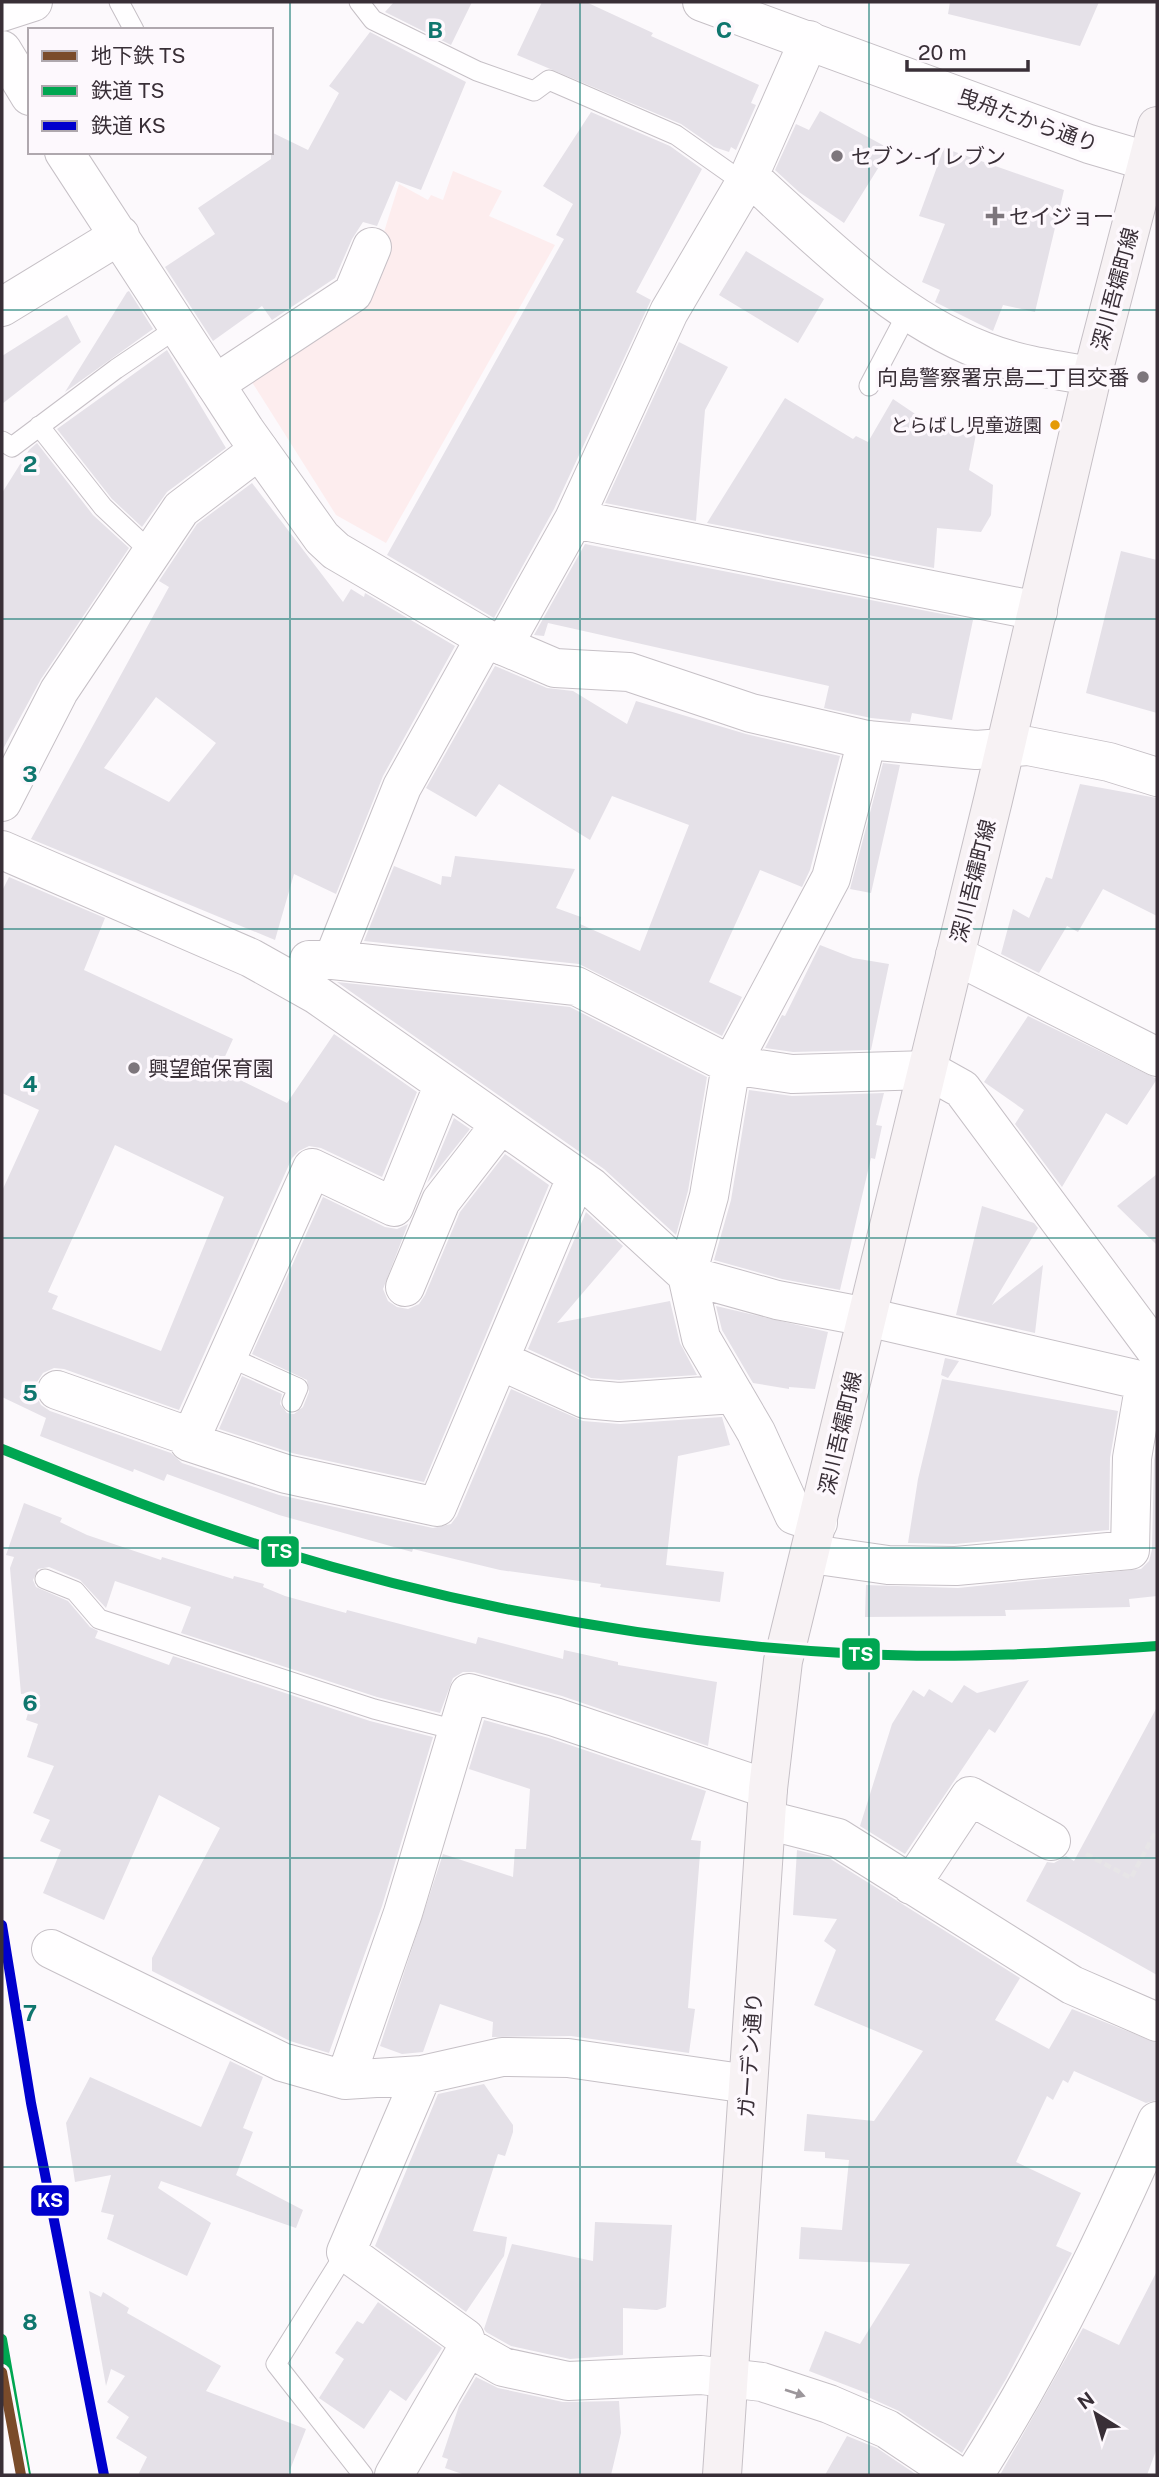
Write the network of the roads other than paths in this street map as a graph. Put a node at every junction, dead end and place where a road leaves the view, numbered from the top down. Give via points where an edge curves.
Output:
1 (33, 2) edge
2 (120, 2) edge
3 (359, 2) edge
4 (702, 2) edge
5 (2, 12) edge
6 (133, 28) edge
7 (809, 40) junction
8 (2, 50) edge
9 (28, 93) edge
10 (1154, 150) edge
11 (65, 154) edge
12 (747, 180) junction
13 (120, 235) junction
14 (372, 247) dead end
15 (2, 307) edge
16 (909, 310) junction
17 (180, 326) junction
18 (1092, 376) junction
19 (215, 384) junction
20 (869, 386) dead end
21 (39, 426) junction
22 (2, 441) edge
23 (259, 450) junction
24 (574, 519) junction
25 (152, 553) junction
26 (1038, 611) junction
27 (494, 642) junction
28 (867, 740) junction
29 (1006, 748) junction
30 (1157, 777) edge
31 (2, 802) edge
32 (2, 850) edge
33 (955, 955) junction
34 (251, 958) junction
35 (333, 960) junction
36 (1157, 1057) edge
37 (731, 1065) junction
38 (928, 1070) junction
39 (443, 1086) junction
40 (500, 1125) junction
41 (576, 1178) junction
42 (687, 1275) junction
43 (405, 1287) dead end
44 (867, 1317) junction
45 (227, 1356) junction
46 (499, 1360) junction
47 (1153, 1372) edge
48 (57, 1390) dead end
49 (734, 1395) junction
50 (292, 1402) dead end
51 (191, 1437) junction
52 (815, 1539) junction
53 (45, 1578) dead end
54 (790, 1637) joint
55 (456, 1730) junction
56 (768, 1804) junction
57 (1051, 1841) road end
58 (911, 1885) junction
59 (51, 1949) dead end
60 (1157, 2022) edge
61 (422, 2075) junction
62 (345, 2080) junction
63 (748, 2084) junction
64 (1157, 2121) edge
65 (346, 2252) junction
66 (468, 2347) junction
67 (729, 2376) junction
68 (363, 2475) edge
69 (394, 2475) edge
70 (722, 2475) edge
71 (956, 2475) edge
72 (974, 2475) edge

1 - 5 street
2 - 6 lane
3 - 12 lane via 373,20 477,71 534,91 549,80 676,135
4 - 7 street, 曳舟たから通り
7 - 10 street, 曳舟たから通り via 1089,144
7 - 12 street
8 - 9 street
10 - 18 main road, 深川吾嬬町線
11 - 13 street
12 - 16 street via 863,278
12 - 24 street via 669,312
13 - 15 street
13 - 17 street
14 - 19 street via 353,293
16 - 18 street via 946,335 984,351 1033,367
16 - 20 lane
17 - 19 street
17 - 21 lane
18 - 26 main road, 深川吾嬬町線
19 - 23 street
21 - 22 lane via 12,447
21 - 25 lane via 103,507
23 - 25 street via 181,509
23 - 27 street via 336,551
24 - 26 street
24 - 27 street
25 - 31 street via 59,691
26 - 29 main road, 深川吾嬬町線
27 - 28 street via 555,668 629,672 751,713
27 - 35 street via 402,787
28 - 29 street via 976,750
28 - 37 street via 831,878
29 - 30 street via 1028,746
29 - 33 main road, 深川吾嬬町線
32 - 34 street
33 - 36 street
33 - 38 main road, 深川吾嬬町線
34 - 35 street
34 - 39 street via 317,995
35 - 37 street via 576,986
37 - 38 street via 792,1074
37 - 42 street via 709,1196
38 - 44 main road, 深川吾嬬町線
38 - 47 street via 962,1089
39 - 40 street
39 - 45 street via 394,1208 312,1168
40 - 41 street
40 - 43 street via 441,1200
41 - 42 street
41 - 46 street
42 - 44 street via 777,1300
42 - 49 street via 701,1338
44 - 47 street
44 - 52 main road, 深川吾嬬町線
45 - 50 lane via 298,1388
45 - 51 street
46 - 49 street via 585,1399 619,1402
46 - 51 street via 437,1507 286,1474 189,1442
47 - 52 street via 1132,1458 1130,1550 956,1566 888,1565
48 - 51 street
49 - 52 street via 794,1516
52 - 54 main road, 深川吾嬬町線
53 - 55 lane via 75,1591 99,1619 374,1709
54 - 56 main road, ガーデン通り via 777,1698
55 - 56 street via 469,1693 555,1717
55 - 62 street via 403,1913
56 - 58 street via 838,1838
56 - 63 main road, ガーデン通り
57 - 58 street via 970,1796
58 - 60 street via 1072,1985
59 - 62 street via 282,2062
61 - 62 street
61 - 63 street via 502,2057 568,2058
61 - 65 street
63 - 67 main road, ガーデン通り
64 - 72 street via 1063,2319
65 - 66 street via 465,2338
65 - 68 lane via 276,2364
66 - 67 street via 503,2367 568,2381
66 - 69 street
67 - 70 main road, ガーデン通り
67 -> 71 street via 829,2404 887,2429

